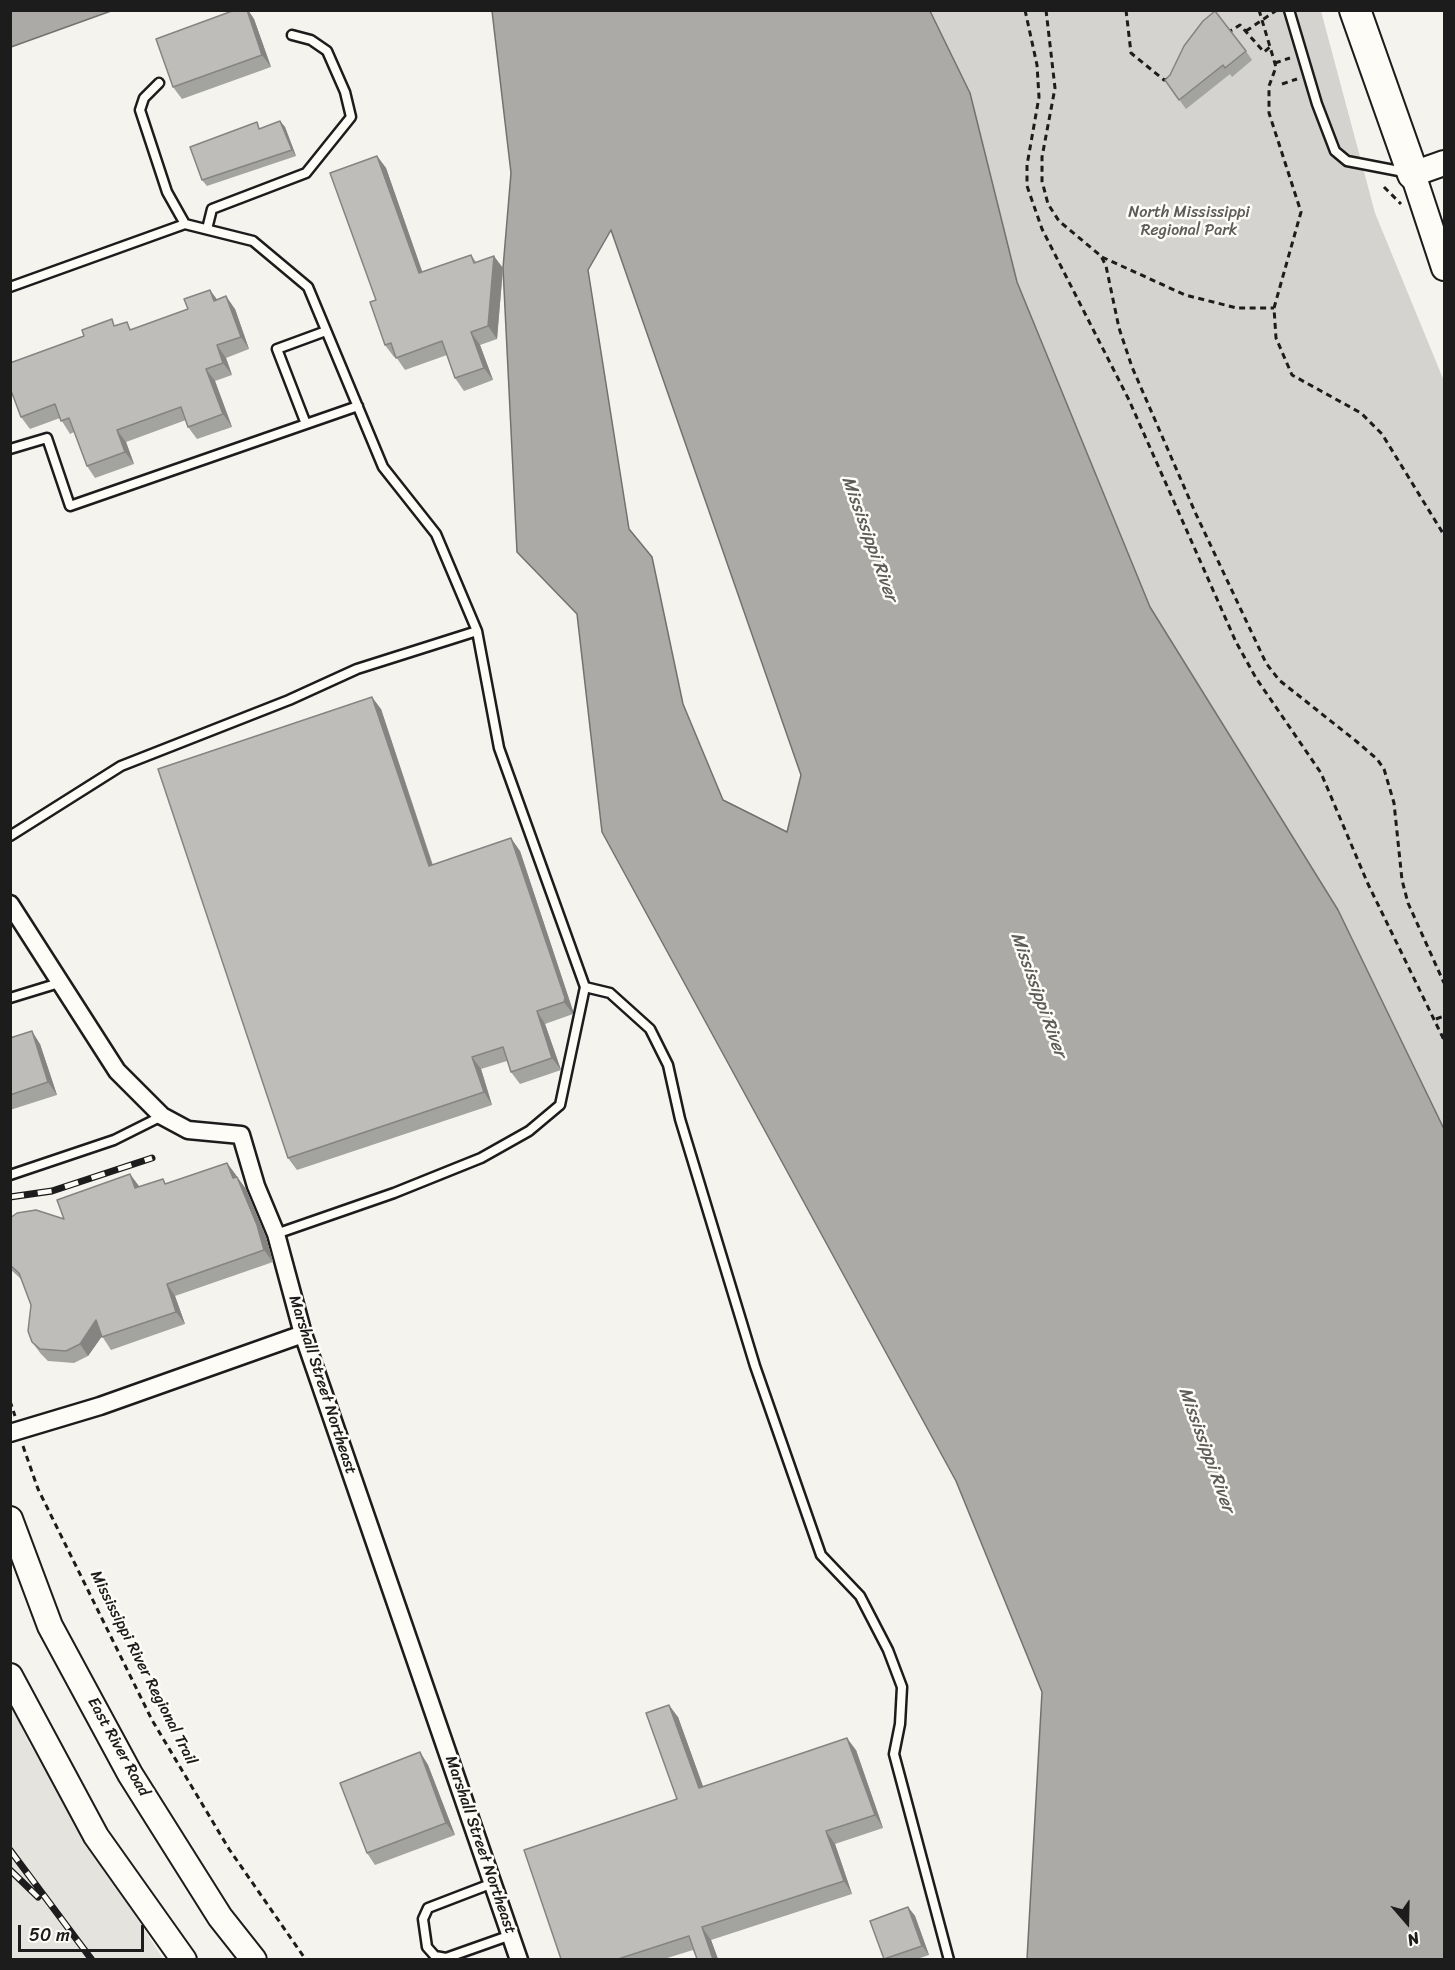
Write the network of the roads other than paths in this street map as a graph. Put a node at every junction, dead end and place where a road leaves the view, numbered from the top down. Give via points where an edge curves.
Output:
1 (1289, 10) edge
2 (1355, 10) edge
3 (292, 35) dead end
4 (159, 83) dead end
5 (1444, 163) edge
6 (1413, 174) junction
7 (185, 224) junction
8 (207, 229) junction
9 (1444, 268) edge
10 (10, 287) edge
11 (326, 331) junction
12 (358, 406) junction
13 (306, 424) junction
14 (10, 449) edge
15 (477, 631) junction
16 (10, 836) edge
17 (10, 904) edge
18 (59, 983) junction
19 (585, 987) junction
20 (10, 998) edge
21 (162, 1116) junction
22 (10, 1175) edge
23 (276, 1234) junction
24 (303, 1334) junction
25 (14, 1432) edge
26 (10, 1519) edge
27 (10, 1676) edge
28 (493, 1883) junction
29 (511, 1935) junction
30 (184, 1959) edge
31 (254, 1959) edge
32 (519, 1959) edge
33 (949, 1959) edge

1 - 6 lane via 1335,151 1347,160
2 - 6 highway
3 - 8 lane via 311,40 327,51 351,117 306,173 212,209
4 - 7 lane via 144,98 140,110 167,192
5 - 6 street
6 - 9 street
7 - 8 lane
7 - 10 lane
8 - 11 lane via 253,242 308,287
11 - 12 lane
11 - 13 lane via 277,349
12 - 13 lane
12 - 15 lane via 382,467 435,534
13 - 14 lane via 70,506 47,438
15 - 16 lane via 357,669 121,766
15 - 19 lane via 499,748
17 - 18 street, Marshall Street Northeast
18 - 20 lane
18 - 21 street, Marshall Street Northeast via 117,1071
19 - 23 lane via 560,1105 529,1131 481,1158
19 - 33 lane via 610,993 650,1029 668,1065 680,1119 755,1366 821,1555 860,1596 902,1687 894,1754
21 - 22 lane via 114,1140
21 - 23 street, Marshall Street Northeast via 188,1130 241,1135
23 - 24 street, Marshall Street Northeast
24 - 25 street
24 - 28 street, Marshall Street Northeast
26 - 31 street, East River Road via 50,1626 130,1774 220,1917
27 - 30 street via 96,1836
28 - 29 street, Marshall Street Northeast
28 - 29 lane via 428,1908 423,1919 427,1947 435,1956 446,1958
29 - 32 street, Marshall Street Northeast

